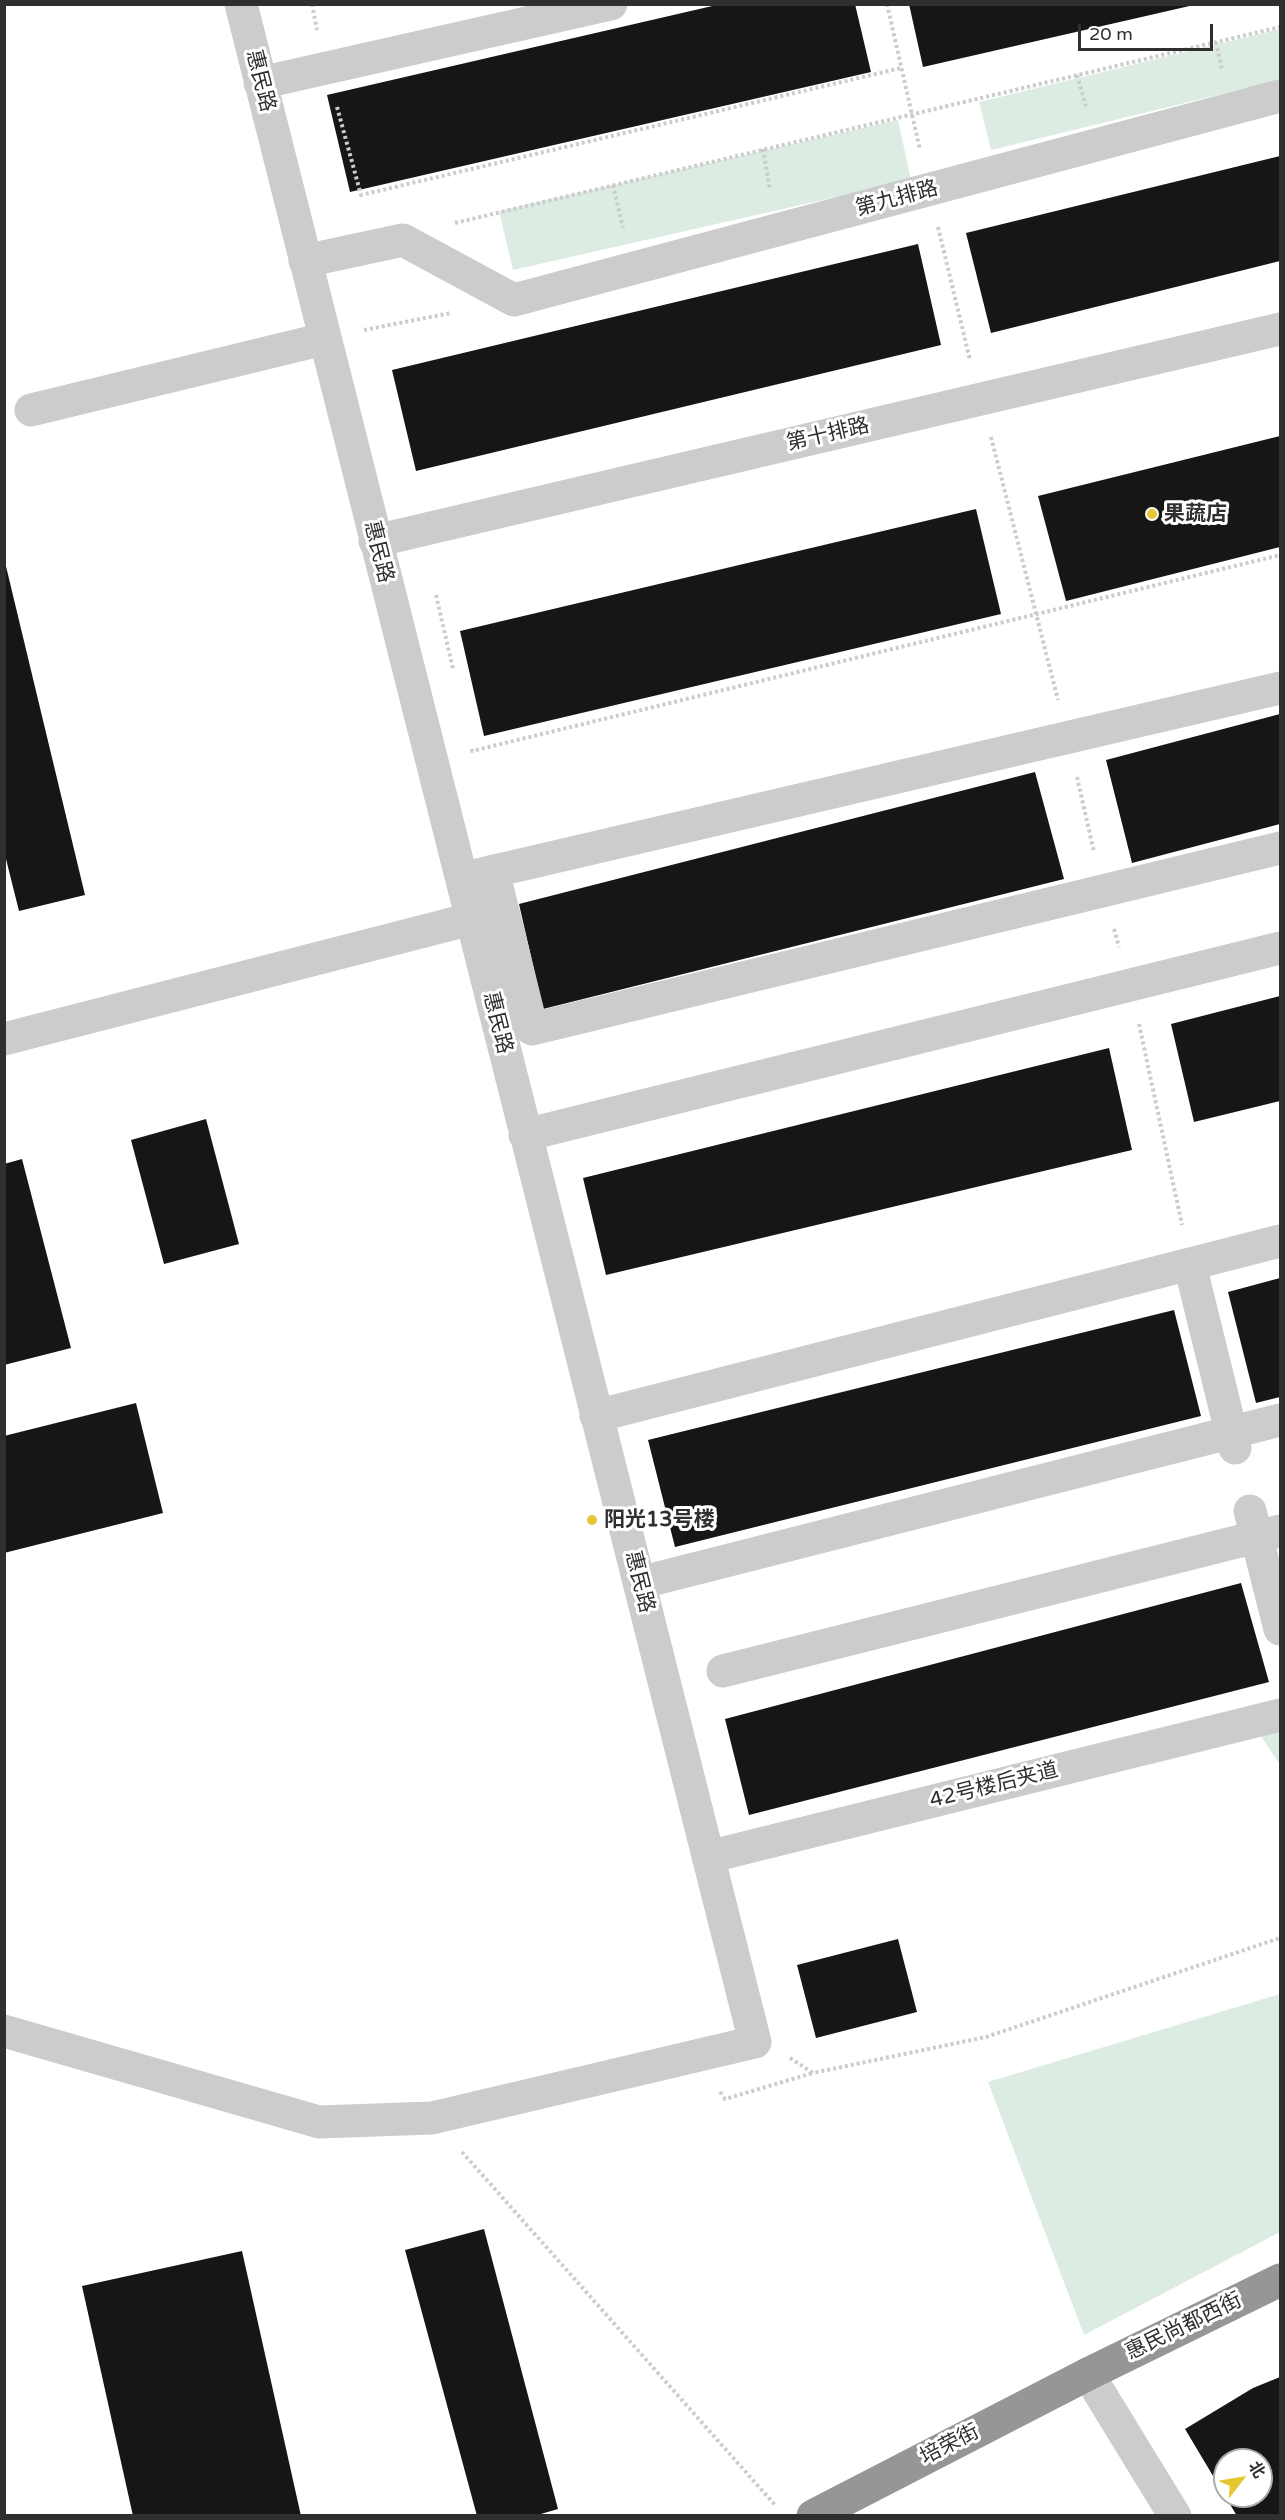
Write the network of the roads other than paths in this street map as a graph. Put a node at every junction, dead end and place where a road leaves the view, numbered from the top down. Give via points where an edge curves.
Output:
1 (241, 4) edge
2 (611, 4) edge
3 (260, 83) junction
4 (1281, 96) edge
5 (305, 261) junction
6 (1281, 329) edge
7 (339, 336) junction
8 (31, 410) dead end
9 (375, 541) junction
10 (1281, 688) edge
11 (1281, 848) edge
12 (493, 871) junction
13 (461, 879) junction
14 (471, 919) junction
15 (1281, 948) edge
16 (4, 1039) edge
17 (525, 1136) junction
18 (1281, 1241) edge
19 (1190, 1264) junction
20 (596, 1416) junction
21 (1281, 1420) edge
22 (1233, 1440) junction
23 (1262, 1526) edge
24 (639, 1583) junction
25 (1281, 1629) edge
26 (723, 1671) dead end
27 (1281, 1715) edge
28 (708, 1857) junction
29 (4, 2031) edge
30 (1281, 2280) edge
31 (1088, 2374) junction
32 (813, 2516) edge
33 (1175, 2516) edge

1 - 3 street, 惠民路
2 - 3 street
3 - 5 street, 惠民路
4 - 5 street, 第九排路 via 514,300 403,240
5 - 7 street, 惠民路
6 - 9 street, 第十排路
7 - 8 street
7 - 9 street, 惠民路
9 - 13 street, 惠民路
10 - 12 street
11 - 12 street via 532,1029
12 - 13 street
13 - 14 street, 惠民路
14 - 16 street
14 - 17 street, 惠民路
15 - 17 street
17 - 20 street, 惠民路
18 - 19 street
19 - 20 street
19 - 22 street
20 - 24 street, 惠民路
21 - 22 street
22 - 24 street
23 - 25 street
23 - 26 street
24 - 28 street, 惠民路
27 - 28 street, 42号楼后夹道
28 - 29 street, 惠民路 via 755,2042 432,2118 319,2122
30 - 31 highway, 惠民尚都西街
31 - 32 highway, 培荣街
31 - 33 street

